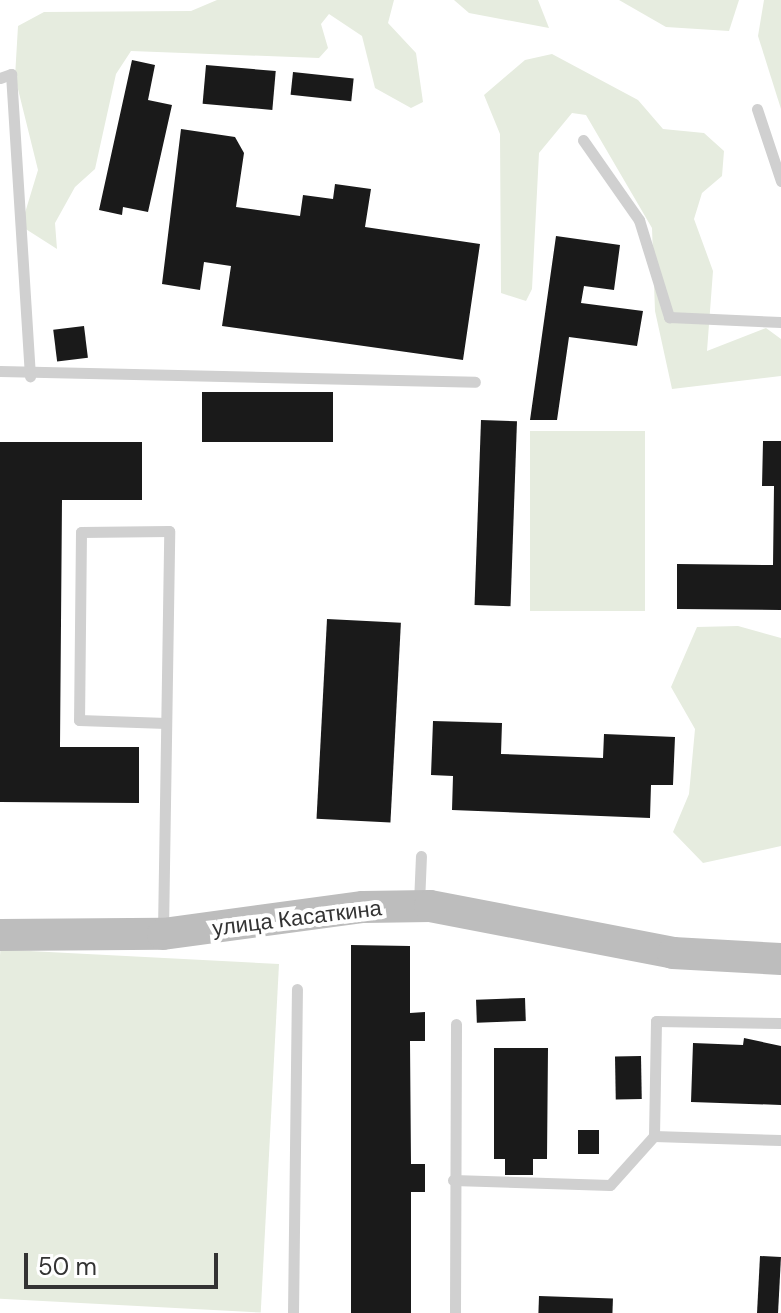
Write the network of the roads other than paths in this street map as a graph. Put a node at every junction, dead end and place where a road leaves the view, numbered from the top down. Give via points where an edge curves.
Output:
1 (0, 78) edge
2 (757, 109) dead end
3 (583, 140) dead end
4 (781, 181) edge
5 (781, 322) edge
6 (0, 371) edge
7 (30, 376) junction
8 (475, 382) dead end
9 (166, 723) junction
10 (421, 856) dead end
11 (419, 906) junction
12 (163, 934) junction
13 (0, 935) edge
14 (781, 959) edge
15 (297, 989) dead end
16 (781, 1023) edge
17 (456, 1024) dead end
18 (654, 1136) junction
19 (781, 1140) edge
20 (453, 1180) junction
21 (293, 1313) edge
22 (455, 1313) edge

1 - 7 lane via 11,74
2 - 4 lane
3 - 5 lane via 639,220 669,317
6 - 7 lane
7 - 8 lane
9 - 9 lane via 169,531 81,532 79,720
9 - 12 lane
10 - 11 lane
11 - 12 street, улица Касаткина
11 - 14 street, улица Касаткина via 673,953
12 - 13 street, улица Касаткина
15 - 21 lane
16 - 18 lane via 656,1021
17 - 20 lane
18 - 19 lane
18 - 20 lane via 610,1185
20 - 22 lane

